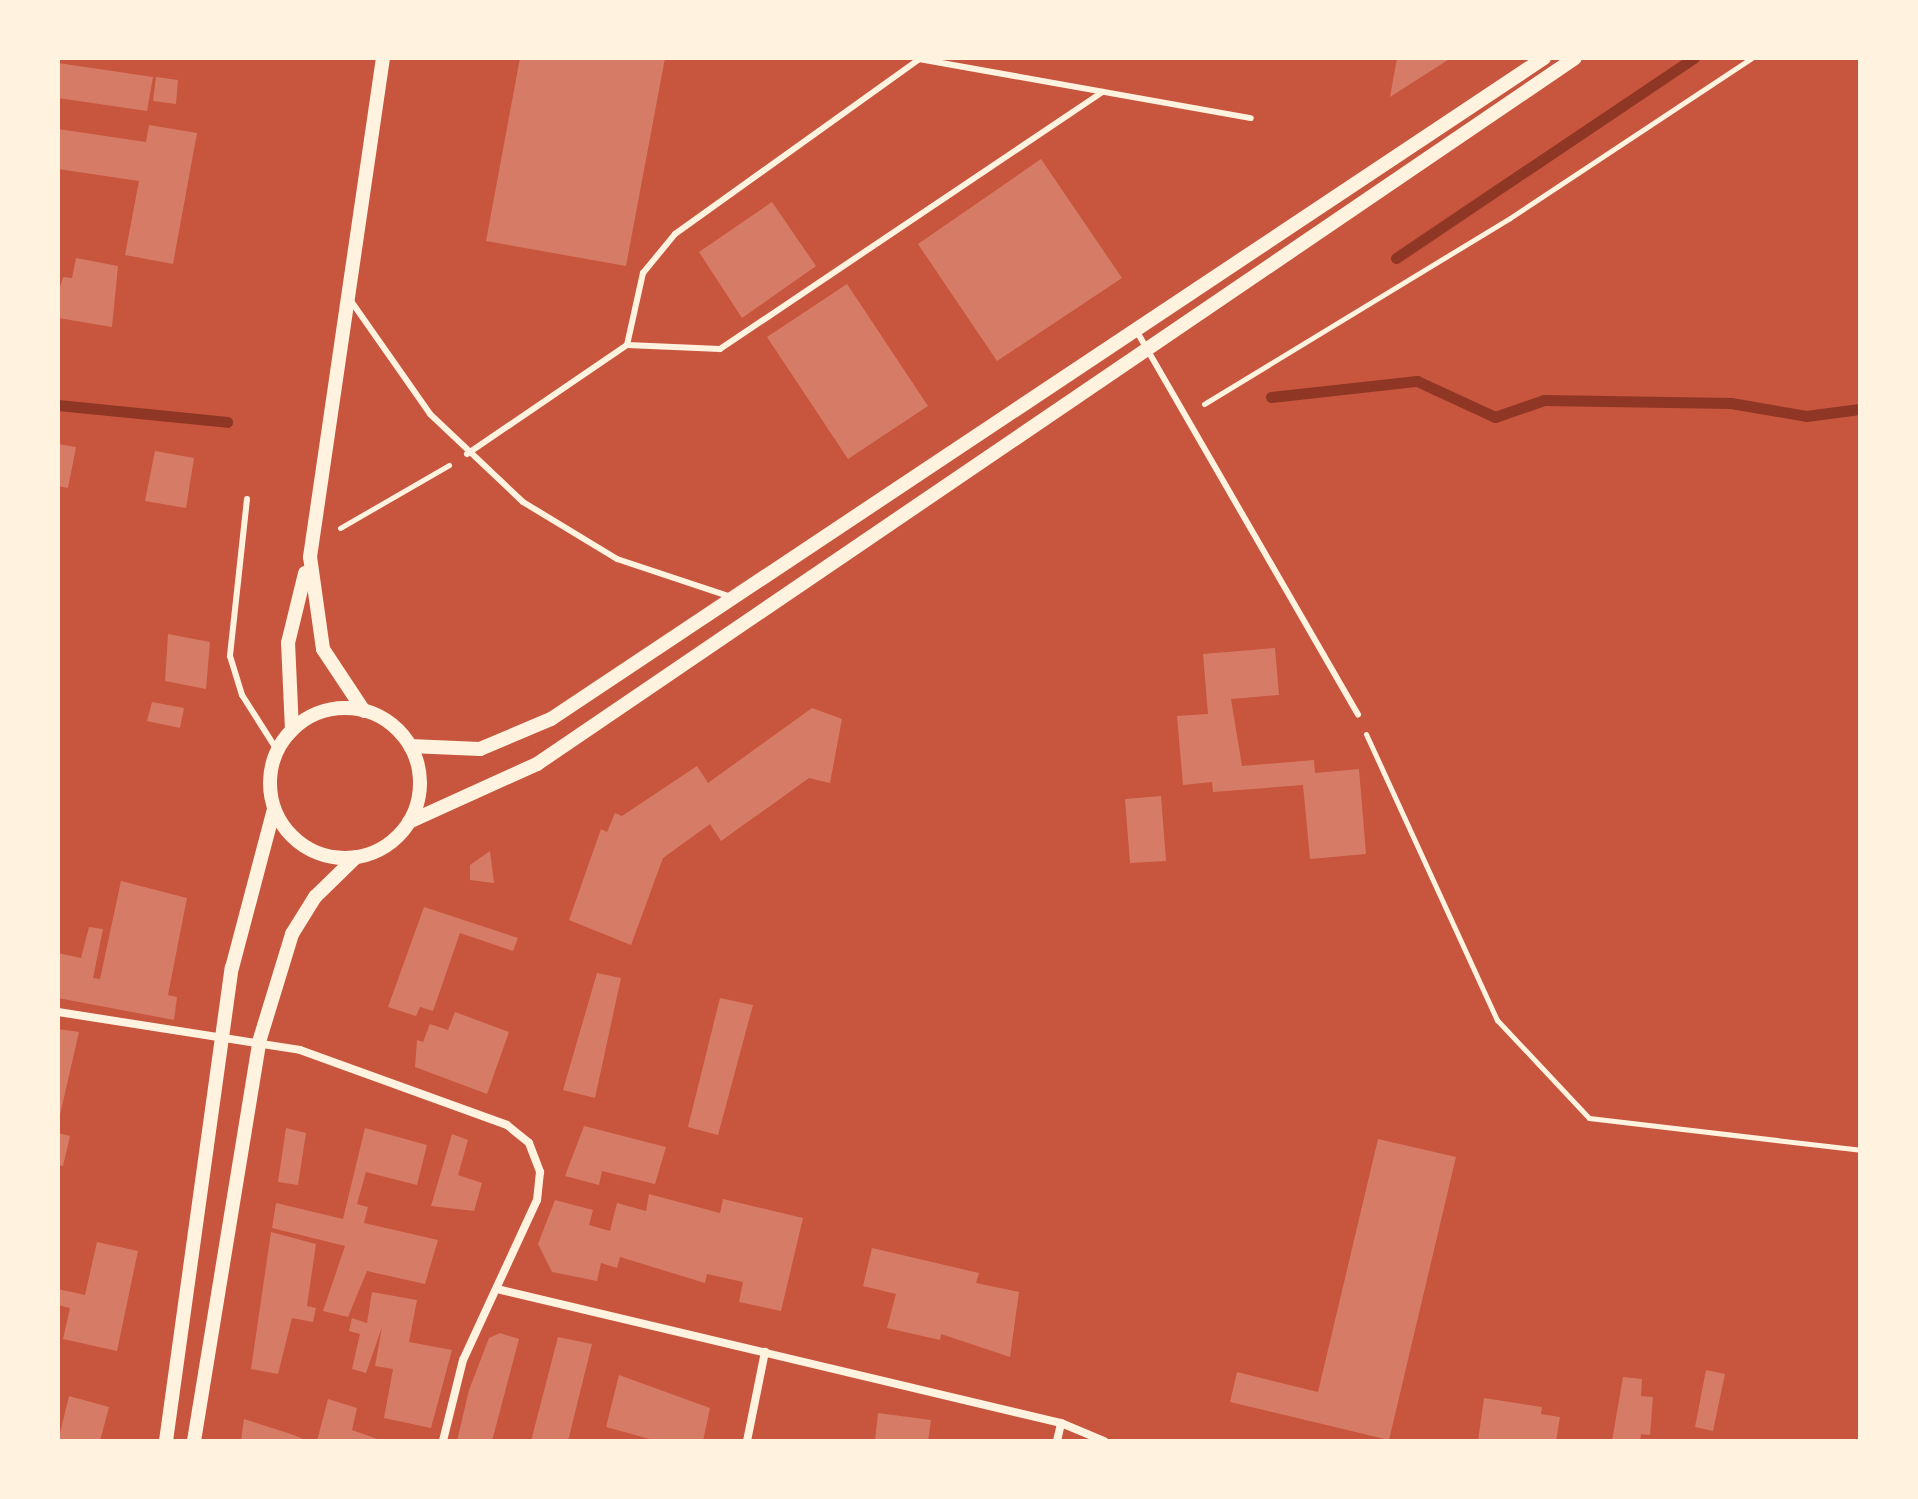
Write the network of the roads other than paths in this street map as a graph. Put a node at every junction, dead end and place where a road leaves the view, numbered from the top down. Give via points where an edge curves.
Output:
1 (383, 58) edge
2 (1544, 58) edge
3 (1575, 58) edge
4 (1103, 92) junction
5 (1251, 118) dead end
6 (348, 296) junction
7 (1136, 330) junction
8 (627, 345) junction
9 (1150, 351) junction
10 (467, 454) junction
11 (247, 499) dead end
12 (311, 551) junction
13 (734, 598) junction
14 (364, 711) junction
15 (1358, 715) road end
16 (292, 730) junction
17 (410, 746) junction
18 (277, 750) junction
19 (274, 809) junction
20 (409, 822) junction
21 (356, 857) junction
22 (58, 1012) edge
23 (220, 1038) junction
24 (259, 1042) junction
25 (501, 1290) junction
26 (765, 1352) junction
27 (1061, 1423) junction
28 (166, 1441) edge
29 (194, 1441) edge
30 (443, 1441) edge
31 (747, 1441) edge
32 (1057, 1441) edge
33 (1104, 1441) edge

1 - 6 street
2 - 7 street
3 - 9 street
4 - 5 lane
4 - 8 lane via 720,349
4 - 8 lane via 919,59 675,234 643,273
6 - 10 lane via 406,385
6 - 12 street
7 - 9 lane
7 - 13 street
8 - 10 lane
9 - 15 lane
9 - 20 street via 537,764
10 - 13 lane via 585,543
11 - 18 lane via 230,656 242,695
12 - 14 street via 323,649
12 - 16 street via 288,643
13 - 17 street via 513,740 463,751
14 - 16 street via 331,709
14 - 17 street via 386,720
16 - 18 street
17 - 20 street via 420,779
18 - 19 street via 270,773
19 - 21 street via 302,845
19 - 23 street via 243,913
20 - 21 street via 386,845
21 - 24 street via 315,897 292,934
22 - 23 street
23 - 24 street
23 - 28 street
24 - 25 street via 507,1125 536,1157 541,1185
24 - 29 street
25 - 26 street
25 - 30 street via 463,1360
26 - 27 street
26 - 31 street
27 - 32 street
27 - 33 street

